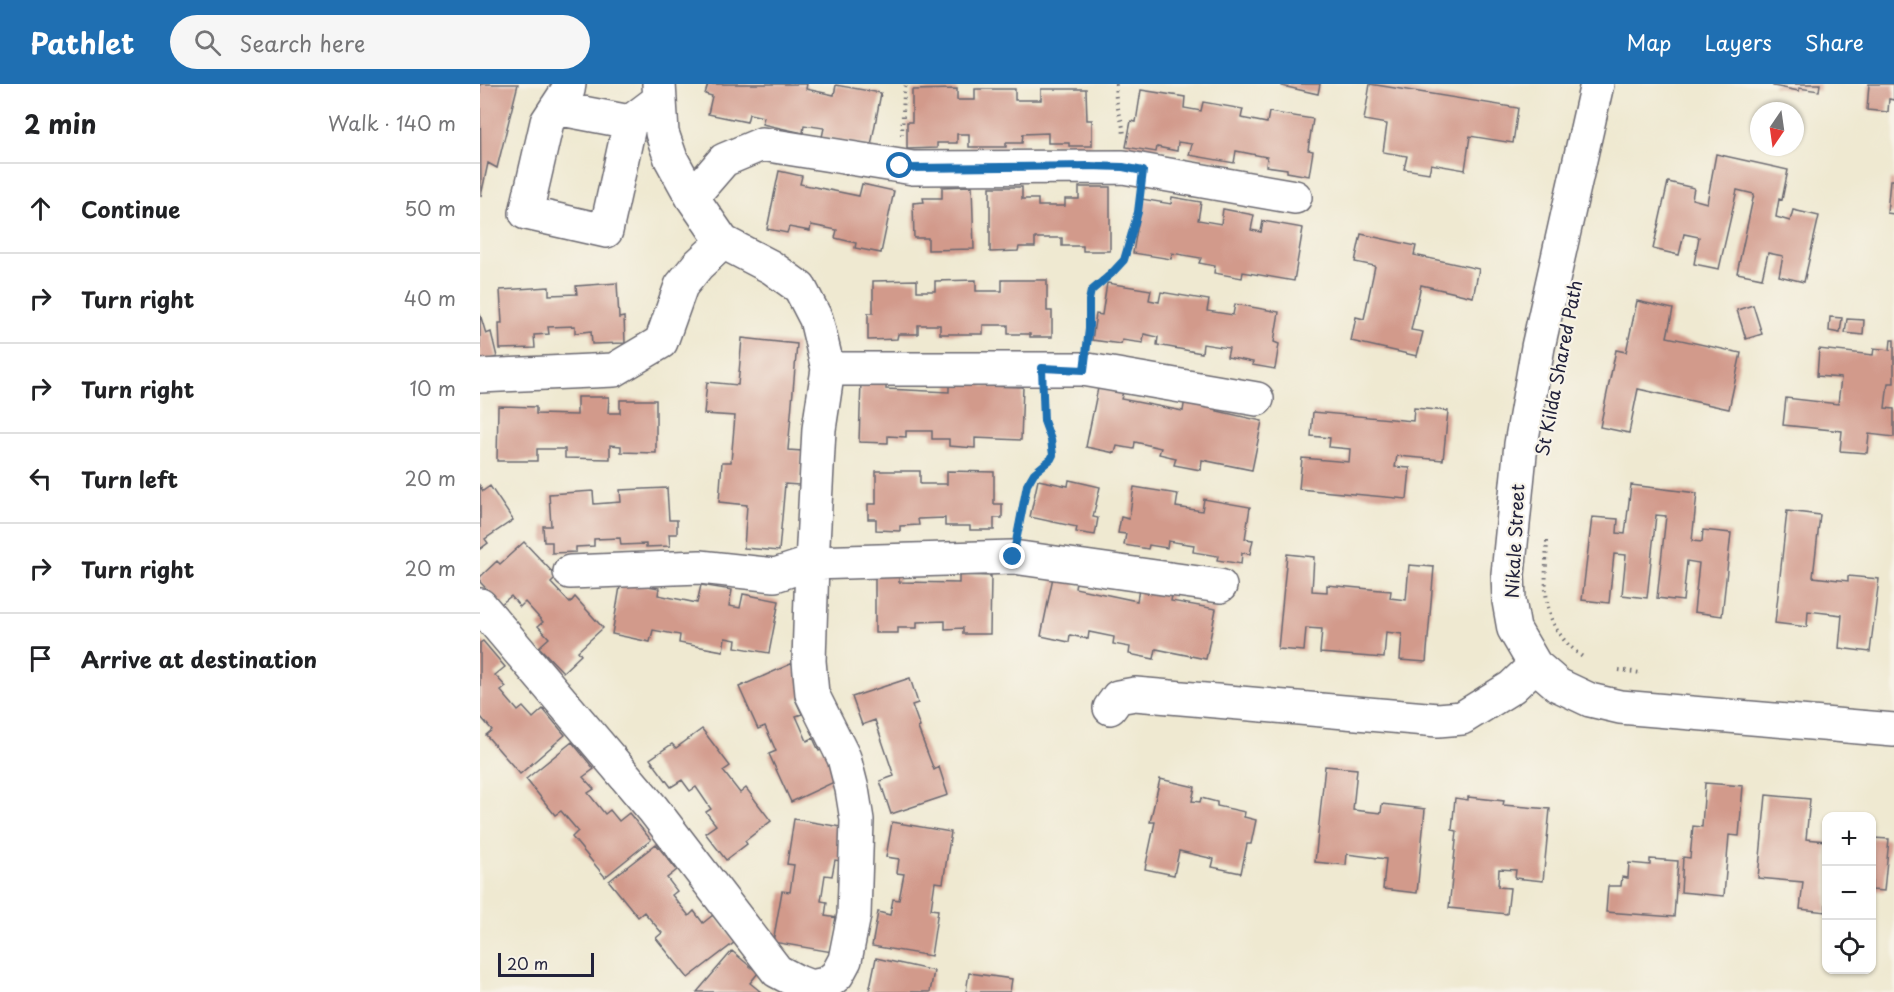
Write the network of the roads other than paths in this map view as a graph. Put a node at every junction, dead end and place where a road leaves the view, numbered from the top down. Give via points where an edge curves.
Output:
1 (1597, 84) edge
2 (659, 92) edge
3 (562, 96) edge
4 (630, 122) junction
5 (692, 197) junction
6 (1295, 197) dead end
7 (723, 242) junction
8 (828, 369) junction
9 (480, 376) edge
10 (1257, 399) dead end
11 (812, 563) junction
12 (570, 572) dead end
13 (1220, 586) dead end
14 (480, 605) edge
15 (1535, 665) junction
16 (1110, 708) dead end
17 (1894, 730) edge
18 (827, 988) edge

1 - 15 street, Nikale Street via 1538,347 1521,444 1508,574 1509,602 1514,629
2 - 4 street
2 - 5 street via 662,133
3 - 4 street
3 - 4 street via 546,122 526,213 606,231
5 - 6 street via 724,160 762,144 913,168 1133,169
5 - 7 street
7 - 8 street via 771,267 800,288 816,319
7 - 9 street via 681,286 661,342 614,370
8 - 10 street via 1084,370
8 - 11 street via 819,429
11 - 12 street via 775,575 700,567
11 - 13 street via 1013,557
11 - 18 street via 812,694 844,758 857,820 854,915 845,960
14 - 18 street via 653,809 777,970 811,987
15 - 16 street via 1512,687 1462,718 1438,720 1134,694 1118,697
15 - 17 street, Nikale Street via 1558,685 1590,700 1620,707

